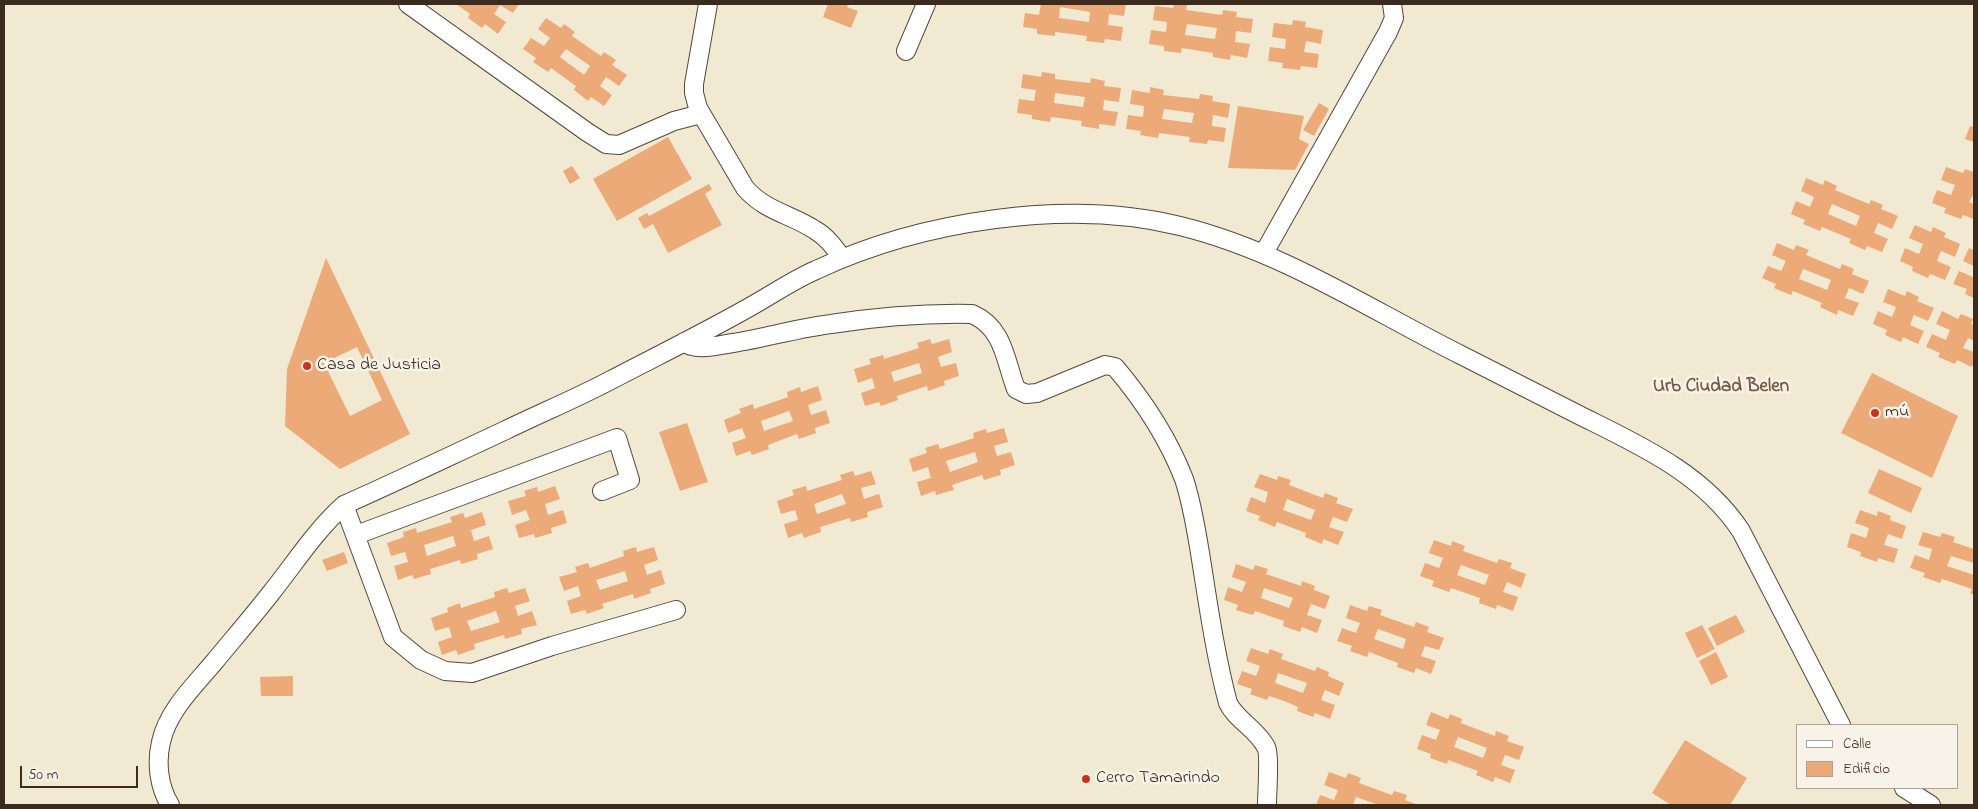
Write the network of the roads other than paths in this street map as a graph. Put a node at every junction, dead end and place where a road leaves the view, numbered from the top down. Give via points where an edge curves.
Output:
1 (408, 4) edge
2 (708, 4) edge
3 (926, 4) edge
4 (1392, 4) edge
5 (906, 51) dead end
6 (701, 114) junction
7 (1264, 253) junction
8 (842, 258) junction
9 (684, 342) junction
10 (602, 491) dead end
11 (344, 505) junction
12 (356, 536) junction
13 (676, 610) dead end
14 (1841, 724) edge
15 (1906, 789) edge
16 (170, 805) edge
17 (1267, 805) edge
18 (1930, 805) edge

1 - 6 street via 606,144 619,145
2 - 6 street via 694,84 695,101
3 - 5 street
4 - 7 street via 1394,18 1388,32
6 - 8 street via 753,197 764,206 816,230
7 - 8 street via 1176,225 1145,219 1074,215 990,219 906,238
7 - 14 street via 1617,433 1699,483 1723,506 1741,531
8 - 9 street via 812,271
9 - 11 street via 606,383
9 - 17 street via 694,346 719,345 868,319 972,314 984,319 994,330 1016,389 1022,393 1037,393 1105,365 1115,367 1148,410 1184,480 1194,517 1228,703 1234,714 1267,748
10 - 12 street via 630,480 617,438
11 - 12 street
11 - 16 street via 317,531 169,721 161,743 159,771
12 - 13 street via 393,637 420,660 450,672 472,673
15 - 18 street

